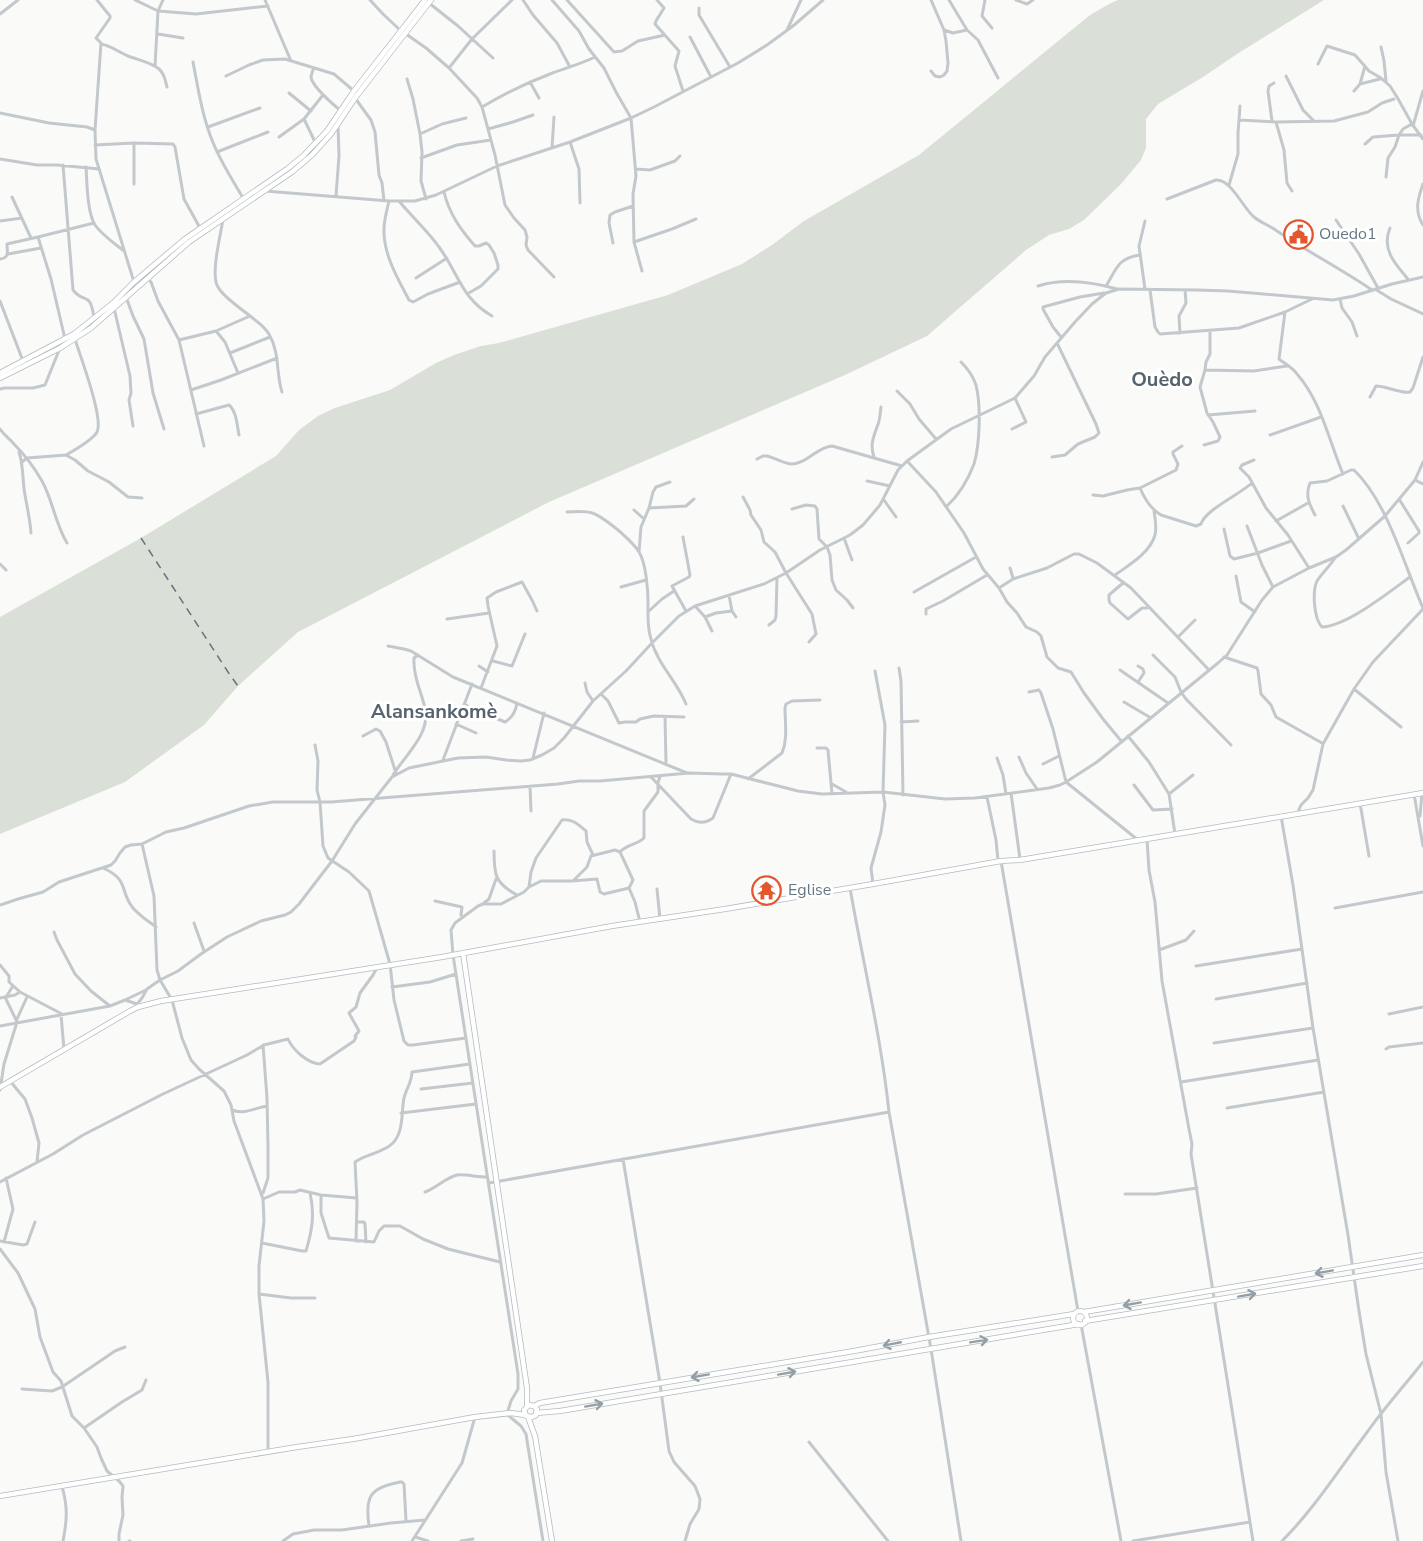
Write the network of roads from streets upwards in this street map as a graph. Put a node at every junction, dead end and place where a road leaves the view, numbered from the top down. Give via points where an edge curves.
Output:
1 (18, 0) edge
2 (97, 0) edge
3 (135, 0) edge
4 (163, 0) edge
5 (266, 0) edge
6 (370, 0) edge
7 (512, 0) edge
8 (523, 0) edge
9 (552, 0) edge
10 (567, 0) edge
11 (657, 0) edge
12 (801, 0) edge
13 (823, 0) edge
14 (931, 0) edge
15 (950, 0) edge
16 (985, 0) edge
17 (1016, 0) edge
18 (1033, 0) edge
19 (428, 1) edge
20 (268, 6) junction
21 (699, 9) dead end
22 (158, 11) junction
23 (0, 14) edge
24 (992, 28) dead end
25 (944, 30) junction
26 (967, 30) junction
27 (403, 32) junction
28 (786, 32) junction
29 (952, 33) junction
30 (158, 34) junction
31 (665, 35) junction
32 (690, 37) dead end
33 (183, 38) dead end
34 (472, 39) junction
35 (946, 39) junction
36 (100, 44) junction
37 (1381, 47) dead end
38 (595, 57) junction
39 (492, 58) dead end
40 (291, 61) junction
41 (192, 62) dead end
42 (1318, 64) dead end
43 (155, 66) junction
44 (1365, 66) junction
45 (570, 67) junction
46 (730, 67) junction
47 (314, 68) junction
48 (449, 68) junction
49 (931, 71) dead end
50 (226, 76) dead end
51 (1286, 76) dead end
52 (711, 77) junction
53 (998, 78) dead end
54 (1381, 78) junction
55 (407, 79) dead end
56 (530, 82) junction
57 (1386, 82) junction
58 (1274, 83) dead end
59 (1360, 84) junction
60 (166, 87) dead end
61 (354, 91) junction
62 (1353, 91) dead end
63 (1423, 91) edge
64 (683, 92) junction
65 (289, 93) dead end
66 (323, 95) junction
67 (1394, 96) junction
68 (355, 98) junction
69 (539, 98) dead end
70 (1240, 106) dead end
71 (482, 107) junction
72 (260, 108) dead end
73 (311, 111) junction
74 (341, 111) junction
75 (0, 113) edge
76 (533, 115) dead end
77 (554, 117) dead end
78 (466, 118) dead end
79 (631, 118) junction
80 (304, 119) junction
81 (1239, 120) junction
82 (1315, 121) junction
83 (1274, 122) junction
84 (338, 124) junction
85 (1412, 125) junction
86 (208, 127) junction
87 (489, 129) junction
88 (95, 130) junction
89 (268, 132) dead end
90 (420, 134) junction
91 (1399, 135) junction
92 (279, 137) dead end
93 (1422, 138) edge
94 (491, 140) junction
95 (570, 142) junction
96 (134, 143) junction
97 (316, 144) junction
98 (1365, 144) dead end
99 (95, 145) junction
100 (552, 148) junction
101 (218, 152) junction
102 (680, 156) dead end
103 (422, 158) junction
104 (0, 159) edge
105 (63, 165) junction
106 (497, 166) junction
107 (86, 167) junction
108 (99, 169) junction
109 (636, 169) junction
110 (1386, 177) dead end
111 (134, 184) dead end
112 (1423, 184) edge
113 (1229, 185) junction
114 (263, 191) junction
115 (1292, 191) dead end
116 (444, 192) junction
117 (336, 196) junction
118 (12, 197) dead end
119 (243, 198) junction
120 (426, 199) junction
121 (1167, 199) dead end
122 (387, 201) junction
123 (399, 201) junction
124 (580, 203) dead end
125 (633, 206) junction
126 (22, 218) junction
127 (223, 219) junction
128 (696, 219) dead end
129 (1336, 220) dead end
130 (1144, 221) dead end
131 (0, 222) edge
132 (94, 223) junction
133 (1423, 225) edge
134 (200, 228) junction
135 (1390, 228) dead end
136 (68, 231) junction
137 (38, 237) junction
138 (31, 238) junction
139 (634, 242) junction
140 (613, 243) dead end
141 (41, 248) junction
142 (124, 251) junction
143 (8, 254) junction
144 (1140, 255) junction
145 (447, 258) junction
146 (0, 259) edge
147 (642, 271) dead end
148 (554, 277) dead end
149 (1423, 277) edge
150 (147, 278) junction
151 (416, 278) dead end
152 (1408, 280) junction
153 (134, 282) junction
154 (460, 282) junction
155 (1106, 285) junction
156 (1038, 286) dead end
157 (1119, 289) junction
158 (1375, 289) junction
159 (1148, 290) junction
160 (1185, 290) junction
161 (1106, 293) junction
162 (466, 294) junction
163 (126, 297) junction
164 (1314, 299) junction
165 (1340, 299) junction
166 (0, 301) edge
167 (114, 308) junction
168 (1285, 312) junction
169 (1423, 314) edge
170 (250, 316) junction
171 (492, 316) dead end
172 (94, 318) junction
173 (1210, 330) junction
174 (216, 331) junction
175 (1180, 333) junction
176 (1357, 336) dead end
177 (270, 337) junction
178 (1062, 337) junction
179 (65, 339) junction
180 (75, 339) junction
181 (179, 340) junction
182 (1057, 343) junction
183 (60, 348) junction
184 (229, 353) junction
185 (1423, 357) edge
186 (277, 358) junction
187 (23, 361) junction
188 (960, 362) dead end
189 (1289, 365) junction
190 (1205, 370) junction
191 (0, 373) edge
192 (237, 374) junction
193 (0, 378) edge
194 (0, 389) edge
195 (191, 390) junction
196 (282, 392) dead end
197 (897, 392) dead end
198 (1370, 397) dead end
199 (1015, 398) junction
200 (881, 407) dead end
201 (1255, 411) dead end
202 (196, 414) junction
203 (979, 415) junction
204 (1208, 415) junction
205 (1321, 417) junction
206 (133, 426) dead end
207 (0, 429) edge
208 (164, 429) dead end
209 (1012, 429) dead end
210 (239, 435) dead end
211 (1270, 435) dead end
212 (936, 439) junction
213 (1204, 445) dead end
214 (204, 446) dead end
215 (1182, 446) dead end
216 (19, 450) junction
217 (66, 455) junction
218 (1052, 457) dead end
219 (27, 458) junction
220 (874, 458) junction
221 (757, 459) dead end
222 (1254, 460) dead end
223 (907, 461) junction
224 (22, 462) junction
225 (1423, 462) edge
226 (902, 466) junction
227 (1344, 474) junction
228 (1415, 480) junction
229 (867, 481) dead end
230 (670, 482) dead end
231 (1252, 483) junction
232 (1423, 484) edge
233 (890, 486) junction
234 (1140, 489) junction
235 (1093, 495) dead end
236 (743, 497) dead end
237 (142, 498) dead end
238 (694, 499) dead end
239 (1399, 499) junction
240 (884, 500) junction
241 (1308, 503) junction
242 (1342, 506) dead end
243 (946, 507) junction
244 (649, 508) junction
245 (792, 509) dead end
246 (634, 510) dead end
247 (1154, 510) junction
248 (567, 512) dead end
249 (1315, 515) dead end
250 (1384, 516) junction
251 (896, 517) dead end
252 (644, 520) junction
253 (1276, 521) junction
254 (1246, 526) dead end
255 (1224, 529) dead end
256 (31, 533) dead end
257 (683, 537) dead end
258 (844, 538) junction
259 (1359, 539) junction
260 (1291, 541) junction
261 (67, 543) dead end
262 (1408, 543) dead end
263 (827, 547) junction
264 (639, 552) junction
265 (1258, 553) junction
266 (976, 557) junction
267 (1336, 557) junction
268 (852, 560) dead end
269 (0, 564) edge
270 (1010, 568) dead end
271 (1309, 568) junction
272 (6, 570) dead end
273 (786, 573) junction
274 (987, 575) junction
275 (1114, 575) junction
276 (1236, 576) dead end
277 (1410, 577) junction
278 (777, 578) junction
279 (646, 579) junction
280 (1013, 579) junction
281 (1124, 582) junction
282 (621, 587) dead end
283 (1273, 587) junction
284 (999, 588) junction
285 (675, 591) junction
286 (914, 592) dead end
287 (729, 595) junction
288 (695, 606) junction
289 (853, 608) dead end
290 (1149, 608) junction
291 (1423, 608) edge
292 (537, 611) dead end
293 (686, 611) junction
294 (732, 611) junction
295 (648, 612) junction
296 (1255, 612) junction
297 (489, 613) junction
298 (926, 614) dead end
299 (705, 617) junction
300 (736, 617) dead end
301 (447, 619) dead end
302 (1196, 620) dead end
303 (769, 625) dead end
304 (712, 631) dead end
305 (525, 634) dead end
306 (1178, 637) junction
307 (652, 642) junction
308 (809, 642) dead end
309 (388, 646) dead end
310 (418, 655) junction
311 (1153, 655) dead end
312 (1224, 657) junction
313 (493, 661) junction
314 (478, 666) dead end
315 (1138, 666) dead end
316 (899, 668) dead end
317 (1120, 670) dead end
318 (1209, 670) junction
319 (876, 671) dead end
320 (488, 672) junction
321 (1138, 682) junction
322 (585, 683) dead end
323 (472, 684) junction
324 (482, 688) junction
325 (1354, 689) junction
326 (1029, 692) dead end
327 (1181, 692) junction
328 (601, 694) junction
329 (820, 700) dead end
330 (593, 701) junction
331 (1124, 702) dead end
332 (517, 703) junction
333 (1169, 703) junction
334 (464, 704) junction
335 (686, 704) dead end
336 (544, 713) junction
337 (665, 717) junction
338 (684, 717) dead end
339 (1151, 718) junction
340 (918, 721) dead end
341 (901, 722) junction
342 (456, 724) junction
343 (573, 725) junction
344 (1401, 728) dead end
345 (476, 733) dead end
346 (363, 736) dead end
347 (1128, 736) junction
348 (1122, 742) junction
349 (1323, 744) junction
350 (315, 745) dead end
351 (1231, 745) dead end
352 (817, 748) dead end
353 (1059, 756) junction
354 (1019, 757) dead end
355 (997, 758) dead end
356 (532, 759) junction
357 (443, 760) junction
358 (666, 764) junction
359 (1043, 764) dead end
360 (396, 773) junction
361 (689, 773) junction
362 (731, 774) junction
363 (1193, 775) dead end
364 (661, 776) junction
365 (651, 777) junction
366 (748, 779) junction
367 (1066, 783) junction
368 (832, 784) junction
369 (657, 785) junction
370 (1134, 785) dead end
371 (530, 786) junction
372 (1038, 789) junction
373 (883, 792) junction
374 (849, 793) junction
375 (1011, 793) junction
376 (1423, 793) edge
377 (832, 794) junction
378 (1006, 794) junction
379 (1169, 794) junction
380 (1414, 794) junction
381 (903, 795) junction
382 (987, 796) junction
383 (376, 798) junction
384 (320, 802) junction
385 (1360, 803) junction
386 (1172, 809) junction
387 (531, 812) dead end
388 (1298, 814) junction
389 (1281, 816) junction
390 (1420, 821) junction
391 (1175, 834) junction
392 (1147, 839) junction
393 (1138, 840) junction
394 (142, 844) junction
395 (1423, 844) edge
396 (494, 851) dead end
397 (620, 852) junction
398 (593, 855) junction
399 (1369, 856) dead end
400 (1020, 860) junction
401 (332, 861) junction
402 (1000, 861) junction
403 (102, 868) junction
404 (496, 879) junction
405 (573, 881) junction
406 (873, 884) junction
407 (529, 887) junction
408 (628, 888) junction
409 (850, 888) junction
410 (657, 889) dead end
411 (1423, 892) edge
412 (518, 895) junction
413 (435, 901) dead end
414 (483, 904) junction
415 (0, 905) edge
416 (1335, 908) dead end
417 (461, 917) junction
418 (660, 919) junction
419 (640, 922) junction
420 (194, 923) dead end
421 (156, 927) junction
422 (1194, 931) dead end
423 (54, 933) dead end
424 (1302, 949) junction
425 (1159, 950) junction
426 (204, 951) junction
427 (463, 953) junction
428 (453, 955) junction
429 (390, 964) junction
430 (0, 965) edge
431 (1196, 966) dead end
432 (377, 967) junction
433 (456, 974) junction
434 (160, 980) junction
435 (1307, 983) junction
436 (14, 986) junction
437 (392, 987) junction
438 (147, 989) junction
439 (20, 992) junction
440 (28, 996) junction
441 (4, 997) edge
442 (1216, 999) dead end
443 (125, 1000) junction
444 (172, 1000) junction
445 (137, 1004) junction
446 (110, 1006) junction
447 (1423, 1007) edge
448 (130, 1011) junction
449 (62, 1014) junction
450 (1389, 1014) dead end
451 (17, 1021) junction
452 (0, 1026) edge
453 (1313, 1028) junction
454 (466, 1038) junction
455 (1214, 1042) dead end
456 (1423, 1043) edge
457 (263, 1046) junction
458 (64, 1049) junction
459 (1386, 1049) dead end
460 (1318, 1060) junction
461 (470, 1064) junction
462 (205, 1074) junction
463 (10, 1081) junction
464 (1180, 1082) junction
465 (472, 1083) junction
466 (0, 1088) edge
467 (421, 1089) dead end
468 (1323, 1092) junction
469 (476, 1104) junction
470 (267, 1106) junction
471 (1227, 1108) dead end
472 (232, 1110) junction
473 (889, 1112) junction
474 (402, 1113) junction
475 (623, 1159) junction
476 (37, 1161) junction
477 (488, 1177) junction
478 (6, 1178) junction
479 (0, 1182) edge
480 (496, 1182) junction
481 (488, 1183) junction
482 (1197, 1188) junction
483 (425, 1192) dead end
484 (310, 1193) junction
485 (1125, 1194) dead end
486 (321, 1195) junction
487 (263, 1197) junction
488 (357, 1198) junction
489 (35, 1222) dead end
490 (357, 1222) junction
491 (2, 1242) edge
492 (356, 1242) junction
493 (366, 1242) junction
494 (262, 1243) junction
495 (0, 1249) edge
496 (1423, 1255) edge
497 (501, 1262) junction
498 (1423, 1266) edge
499 (1353, 1267) junction
500 (1354, 1277) junction
501 (1214, 1290) junction
502 (259, 1294) junction
503 (315, 1298) dead end
504 (1215, 1301) junction
505 (1079, 1312) junction
506 (1082, 1323) junction
507 (929, 1337) junction
508 (125, 1347) dead end
509 (931, 1349) junction
510 (1423, 1362) edge
511 (146, 1380) dead end
512 (660, 1383) junction
513 (62, 1387) junction
514 (527, 1388) junction
515 (22, 1389) dead end
516 (661, 1394) junction
517 (534, 1405) junction
518 (526, 1407) junction
519 (509, 1413) junction
520 (1381, 1414) junction
521 (535, 1415) junction
522 (526, 1416) junction
523 (475, 1417) junction
524 (84, 1428) junction
525 (535, 1436) junction
526 (809, 1442) dead end
527 (268, 1452) junction
528 (115, 1478) junction
529 (62, 1486) junction
530 (0, 1496) edge
531 (424, 1520) junction
532 (406, 1521) junction
533 (1251, 1522) junction
534 (369, 1526) junction
535 (414, 1539) edge
536 (473, 1539) dead end
537 (63, 1541) edge
538 (119, 1541) edge
539 (283, 1541) edge
540 (428, 1541) edge
541 (461, 1541) edge
542 (543, 1541) edge
543 (552, 1541) edge
544 (685, 1541) edge
545 (888, 1541) edge
546 (961, 1541) edge
547 (1121, 1541) edge
548 (1133, 1541) edge
549 (1253, 1541) edge
550 (1282, 1541) edge
551 (1398, 1541) edge

1 - 23 street
2 - 36 street via 110,16 96,37
3 - 22 street
4 - 22 street
5 - 20 street
6 - 27 street
7 - 34 street
8 - 45 street via 557,43
9 - 38 street
10 - 31 street via 614,52
11 - 31 street via 664,8 655,24
12 - 28 street
13 - 28 street
14 - 25 street
15 - 26 street
16 - 24 street via 982,16
17 - 18 street via 1028,4
19 - 27 street
19 - 34 street
20 - 22 street via 196,14
20 - 40 street
21 - 46 street
22 - 30 street
25 - 29 street
25 - 35 street
26 - 29 street
26 - 53 street via 978,40
27 - 48 street
27 - 61 street
27 - 68 street
28 - 46 street
29 - 35 street
30 - 33 street
30 - 43 street
31 - 64 street via 678,51 675,66
32 - 52 street
34 - 39 street
34 - 48 street
35 - 49 street via 947,71 940,77
36 - 43 street
36 - 88 street
37 - 57 street
38 - 45 street
38 - 79 street
40 - 47 street
40 - 50 street via 263,60
41 - 86 street
42 - 44 street via 1329,46 1355,55
43 - 60 street via 165,76
44 - 54 street
44 - 59 street
45 - 56 street
46 - 52 street
47 - 61 street via 334,74
47 - 66 street via 312,80
48 - 71 street
51 - 82 street via 1303,110
52 - 64 street
54 - 57 street
54 - 59 street
55 - 90 street
56 - 69 street
56 - 71 street
57 - 67 street
58 - 83 street via 1268,91
59 - 62 street
61 - 74 street
63 - 85 street
64 - 79 street
65 - 73 street
66 - 73 street
66 - 74 street
67 - 82 street via 1357,116
67 - 85 street
68 - 84 street
68 - 122 street via 374,126 378,171
70 - 81 street
71 - 87 street
72 - 86 street
73 - 80 street
74 - 97 street
75 - 88 street
76 - 87 street
77 - 100 street
78 - 90 street
79 - 95 street
79 - 109 street
80 - 92 street
80 - 97 street
81 - 83 street
81 - 113 street via 1238,154
82 - 83 street
83 - 115 street
84 - 114 street via 312,155
84 - 117 street
85 - 91 street
85 - 93 street
86 - 101 street
87 - 94 street
88 - 99 street
89 - 101 street
90 - 103 street
91 - 93 street
91 - 98 street via 1373,137
91 - 110 street via 1388,158
94 - 103 street via 456,145
94 - 106 street
95 - 100 street
95 - 124 street via 579,169
96 - 99 street
96 - 111 street
96 - 134 street via 175,147 184,199
97 - 119 street
99 - 108 street
100 - 106 street
101 - 119 street
102 - 109 street via 650,170
103 - 120 street via 421,181
104 - 105 street
105 - 107 street
105 - 136 street
106 - 116 street
106 - 148 street via 505,206 525,230 528,250
107 - 108 street
107 - 132 street
108 - 142 street
109 - 125 street
112 - 133 street via 1417,204
113 - 121 street via 1216,180
113 - 158 street via 1257,219
114 - 117 street
114 - 127 street
116 - 120 street
116 - 162 street via 449,210 465,235 477,247 489,245 498,267
117 - 122 street
118 - 126 street
119 - 134 street
120 - 123 street
122 - 123 street
122 - 154 street via 384,242 410,300
123 - 145 street
125 - 139 street
125 - 140 street via 610,215
126 - 131 street
126 - 138 street
127 - 150 street
127 - 170 street via 216,284
128 - 139 street
129 - 158 street via 1359,254
130 - 144 street
132 - 136 street
132 - 142 street
134 - 153 street
135 - 152 street via 1389,255
136 - 137 street
136 - 172 street via 73,290 90,300
137 - 138 street
137 - 141 street
138 - 143 street via 8,244
139 - 147 street
141 - 143 street
141 - 179 street
142 - 153 street
143 - 146 street
144 - 155 street via 1120,263
144 - 159 street
145 - 151 street
145 - 154 street
149 - 152 street
150 - 163 street
150 - 181 street
152 - 158 street
153 - 172 street
154 - 162 street
155 - 156 street via 1061,280
155 - 157 street
157 - 159 street
157 - 161 street
158 - 165 street
158 - 169 street
159 - 160 street
159 - 175 street via 1156,330 1160,334
160 - 164 street
160 - 175 street
161 - 178 street
161 - 178 street via 1043,307
162 - 171 street via 480,310
163 - 167 street
163 - 208 street via 144,339
164 - 165 street
164 - 168 street
165 - 176 street
166 - 187 street
167 - 180 street
167 - 206 street via 130,376
168 - 173 street via 1239,328
168 - 189 street via 1278,359
170 - 174 street
170 - 177 street
172 - 179 street
173 - 175 street
173 - 190 street
174 - 181 street
174 - 184 street
177 - 184 street
177 - 186 street
178 - 182 street
179 - 187 street
180 - 183 street
180 - 217 street via 98,423 90,439
181 - 195 street
182 - 199 street
182 - 218 street via 1099,433 1065,454
183 - 193 street
183 - 194 street via 45,385
184 - 192 street
185 - 198 street via 1410,392 1376,386
186 - 192 street
186 - 196 street
187 - 191 street
188 - 203 street via 976,385
189 - 190 street
189 - 205 street
190 - 204 street via 1200,387
192 - 195 street
195 - 202 street
197 - 212 street
199 - 203 street
199 - 209 street via 1026,422
200 - 220 street via 871,444
201 - 204 street
202 - 210 street via 229,405
202 - 214 street
203 - 212 street
203 - 243 street via 974,463 960,492
204 - 213 street via 1220,437
205 - 211 street
205 - 227 street
207 - 216 street
212 - 223 street
215 - 234 street via 1173,452 1176,470
216 - 219 street
216 - 224 street
217 - 219 street
217 - 237 street via 128,497
219 - 224 street
219 - 261 street via 44,484
220 - 221 street via 832,446 792,464 767,456
220 - 226 street
222 - 231 street via 1240,468
223 - 226 street
223 - 243 street
224 - 256 street
225 - 228 street
226 - 233 street
227 - 241 street via 1310,483
227 - 250 street via 1352,470 1359,475
228 - 232 street
228 - 239 street
229 - 233 street
230 - 244 street via 654,489
231 - 247 street via 1205,516 1199,526
231 - 253 street
233 - 240 street
234 - 235 street
234 - 247 street
236 - 273 street via 764,542 775,552
238 - 244 street via 686,506
239 - 250 street
239 - 262 street via 1419,531
240 - 251 street
240 - 258 street via 863,525
241 - 249 street
241 - 253 street
242 - 259 street
243 - 266 street
244 - 252 street
245 - 263 street via 815,506 819,539
246 - 252 street
247 - 275 street via 1156,527 1152,542
248 - 264 street via 595,513
250 - 259 street
250 - 277 street
252 - 264 street
253 - 260 street
254 - 265 street
255 - 265 street via 1232,558
257 - 285 street via 690,575 672,586
258 - 263 street
258 - 268 street
259 - 267 street
260 - 265 street
260 - 271 street
263 - 273 street
263 - 289 street via 834,585
264 - 279 street
265 - 283 street
266 - 274 street
266 - 286 street
267 - 271 street
267 - 277 street via 1316,583 1315,613 1322,627 1353,616
269 - 272 street
270 - 280 street
271 - 283 street
273 - 278 street
273 - 308 street via 812,614 816,634
274 - 284 street
274 - 298 street via 926,609
275 - 280 street via 1097,562 1074,554
275 - 281 street
276 - 296 street via 1241,602
277 - 291 street
278 - 287 street
278 - 303 street via 777,616
279 - 282 street
279 - 295 street
280 - 284 street
281 - 290 street
281 - 290 street via 1109,595 1110,603 1128,619 1142,608
283 - 296 street
284 - 348 street via 1026,627 1041,636 1047,657 1058,668 1071,672
285 - 293 street
285 - 295 street
287 - 288 street
287 - 294 street
288 - 293 street
288 - 299 street
290 - 306 street
291 - 325 street via 1373,662
292 - 297 street via 521,581 487,598
293 - 307 street
294 - 299 street
294 - 300 street
295 - 307 street
296 - 312 street
297 - 301 street
297 - 313 street via 497,646
299 - 304 street
302 - 306 street
305 - 313 street via 512,666
306 - 318 street
307 - 328 street
307 - 335 street
309 - 310 street
310 - 323 street
310 - 360 street via 414,667 426,711 424,727
311 - 327 street via 1175,677
312 - 318 street
312 - 349 street via 1257,668 1261,694 1276,717
313 - 320 street
314 - 320 street
315 - 321 street via 1144,670
316 - 341 street
317 - 321 street
318 - 327 street
319 - 373 street via 885,725
320 - 324 street
321 - 333 street
322 - 330 street
323 - 324 street
323 - 334 street
324 - 332 street
325 - 344 street
325 - 349 street
326 - 353 street via 1041,693
327 - 333 street
327 - 351 street
328 - 330 street
328 - 337 street via 619,723
329 - 366 street via 786,704 782,753
330 - 343 street
331 - 339 street
332 - 334 street via 505,722
332 - 336 street
333 - 339 street
334 - 342 street
336 - 343 street
336 - 356 street
337 - 338 street
337 - 358 street
339 - 347 street
340 - 341 street
341 - 381 street
342 - 345 street
342 - 357 street
343 - 356 street via 554,748
343 - 358 street
346 - 360 street via 376,729 380,731
347 - 348 street
347 - 379 street
348 - 367 street
349 - 388 street via 1313,790
350 - 384 street
352 - 368 street via 828,750
353 - 359 street
353 - 367 street
354 - 372 street
355 - 378 street
356 - 357 street
357 - 360 street
358 - 361 street
360 - 383 street
361 - 362 street
361 - 364 street
362 - 366 street
362 - 369 street via 713,818 703,823 691,819
363 - 379 street
364 - 365 street
364 - 369 street
365 - 369 street
365 - 371 street
366 - 377 street via 798,791
367 - 372 street
367 - 393 street
368 - 374 street
368 - 377 street
369 - 397 street via 658,792 644,812 644,838
370 - 386 street via 1153,810
371 - 383 street
371 - 387 street
372 - 375 street
373 - 374 street
373 - 381 street
373 - 406 street via 885,813 871,868
374 - 377 street
375 - 378 street
375 - 400 street
376 - 380 street
376 - 390 street
378 - 382 street
379 - 386 street
380 - 385 street
380 - 390 street
381 - 382 street via 945,799
382 - 402 street
383 - 384 street
383 - 401 street
384 - 394 street via 249,806 157,835
384 - 401 street via 323,846
385 - 388 street
385 - 399 street
386 - 391 street
388 - 389 street
389 - 391 street
389 - 424 street
390 - 395 street
391 - 392 street
392 - 393 street
392 - 425 street
393 - 400 street
394 - 403 street via 125,848 111,865
394 - 421 street via 154,896
396 - 404 street
397 - 398 street
397 - 408 street via 633,880
398 - 405 street
398 - 407 street via 586,831 573,821 562,820 531,868
400 - 402 street
401 - 426 street via 291,912 261,921
401 - 429 street via 369,891
402 - 406 street
402 - 505 street
403 - 415 street
403 - 421 street via 119,878 133,908
404 - 412 street
404 - 414 street via 489,899
405 - 407 street via 542,881
405 - 408 street via 597,879 604,894
406 - 409 street
407 - 412 street
408 - 419 street
409 - 418 street
409 - 473 street
410 - 418 street
411 - 416 street
412 - 414 street via 498,905
413 - 417 street via 462,907
414 - 417 street
417 - 428 street via 451,930
418 - 419 street
419 - 427 street
420 - 426 street
421 - 434 street
422 - 425 street via 1186,940
423 - 446 street via 75,974
424 - 431 street
424 - 435 street
425 - 464 street
426 - 434 street
427 - 428 street
427 - 480 street
428 - 429 street
428 - 433 street
429 - 432 street
429 - 437 street
430 - 436 street
432 - 444 street
432 - 457 street via 349,1013 359,1031 354,1041 317,1064 291,1047 288,1039
433 - 437 street
433 - 454 street
434 - 438 street
434 - 444 street
435 - 442 street
435 - 453 street
436 - 439 street
436 - 441 street
437 - 454 street via 402,1036 408,1045
438 - 443 street
438 - 445 street
439 - 440 street
439 - 441 street
440 - 449 street
440 - 451 street
441 - 451 street
443 - 445 street
443 - 446 street
444 - 448 street
444 - 462 street via 191,1060
445 - 448 street
446 - 449 street
447 - 450 street
448 - 458 street
449 - 451 street
449 - 458 street
451 - 452 street
451 - 466 street
453 - 455 street
453 - 460 street
454 - 461 street
456 - 459 street
457 - 462 street
457 - 470 street
458 - 463 street
460 - 464 street
460 - 468 street
461 - 465 street
461 - 474 street via 412,1072
462 - 472 street via 224,1091
462 - 476 street
463 - 466 street
463 - 476 street via 25,1099 32,1118 39,1143
464 - 482 street
465 - 467 street
465 - 469 street
468 - 471 street
468 - 499 street
469 - 474 street
469 - 477 street
470 - 472 street via 252,1111
470 - 487 street via 268,1178
472 - 487 street
473 - 475 street
473 - 507 street
474 - 488 street via 401,1127 393,1143 355,1162
475 - 480 street
475 - 512 street
476 - 478 street
477 - 481 street
477 - 483 street via 453,1176
478 - 479 street
478 - 491 street via 13,1209
480 - 481 street
480 - 514 street
481 - 497 street
482 - 485 street
482 - 501 street
484 - 486 street
484 - 487 street via 300,1190
484 - 494 street via 314,1212 306,1251
486 - 488 street
486 - 492 street via 321,1213 328,1236
487 - 494 street
488 - 490 street
489 - 491 street via 27,1244
490 - 492 street
490 - 493 street via 366,1224
492 - 493 street
493 - 497 street via 375,1242 384,1226 396,1226 448,1250
494 - 502 street
495 - 513 street via 35,1309 40,1337
496 - 499 street
497 - 519 street via 518,1374 518,1389
498 - 500 street
499 - 500 street
499 -> 501 street
504 -> 500 street
500 - 520 street via 1366,1354
501 - 504 street
501 -> 505 street
502 - 503 street
502 - 527 street via 268,1382
504 - 506 street
504 - 533 street
505 - 506 street via 1086,1316
505 - 506 street via 1073,1319
505 - 507 street
509 -> 506 street
506 - 547 street
507 - 509 street
507 -> 512 street
508 - 513 street
516 -> 509 street
509 - 546 street
510 - 520 street
511 - 524 street via 140,1392
512 - 516 street
512 - 517 street
513 - 515 street via 52,1391
513 - 524 street via 72,1416
514 - 517 street
514 - 518 street
521 -> 516 street
516 - 544 street via 669,1451 700,1499
517 - 518 street
517 - 521 street
518 - 519 street
518 - 522 street
519 - 522 street
519 - 523 street
519 - 542 street via 526,1434
520 - 550 street via 1327,1489
520 - 551 street
521 - 522 street
521 - 525 street
522 - 525 street
523 - 527 street
523 - 531 street via 462,1463
524 - 528 street via 107,1471
525 - 543 street
526 - 545 street
527 - 528 street
528 - 529 street
528 - 538 street via 123,1486
529 - 530 street
529 - 537 street via 67,1502
531 - 532 street
531 - 535 street
532 - 534 street
532 - 534 street via 404,1484 400,1482 380,1488 371,1496 367,1503
533 - 548 street
533 - 549 street
534 - 539 street via 314,1530 293,1534
535 - 540 street
536 - 541 street

